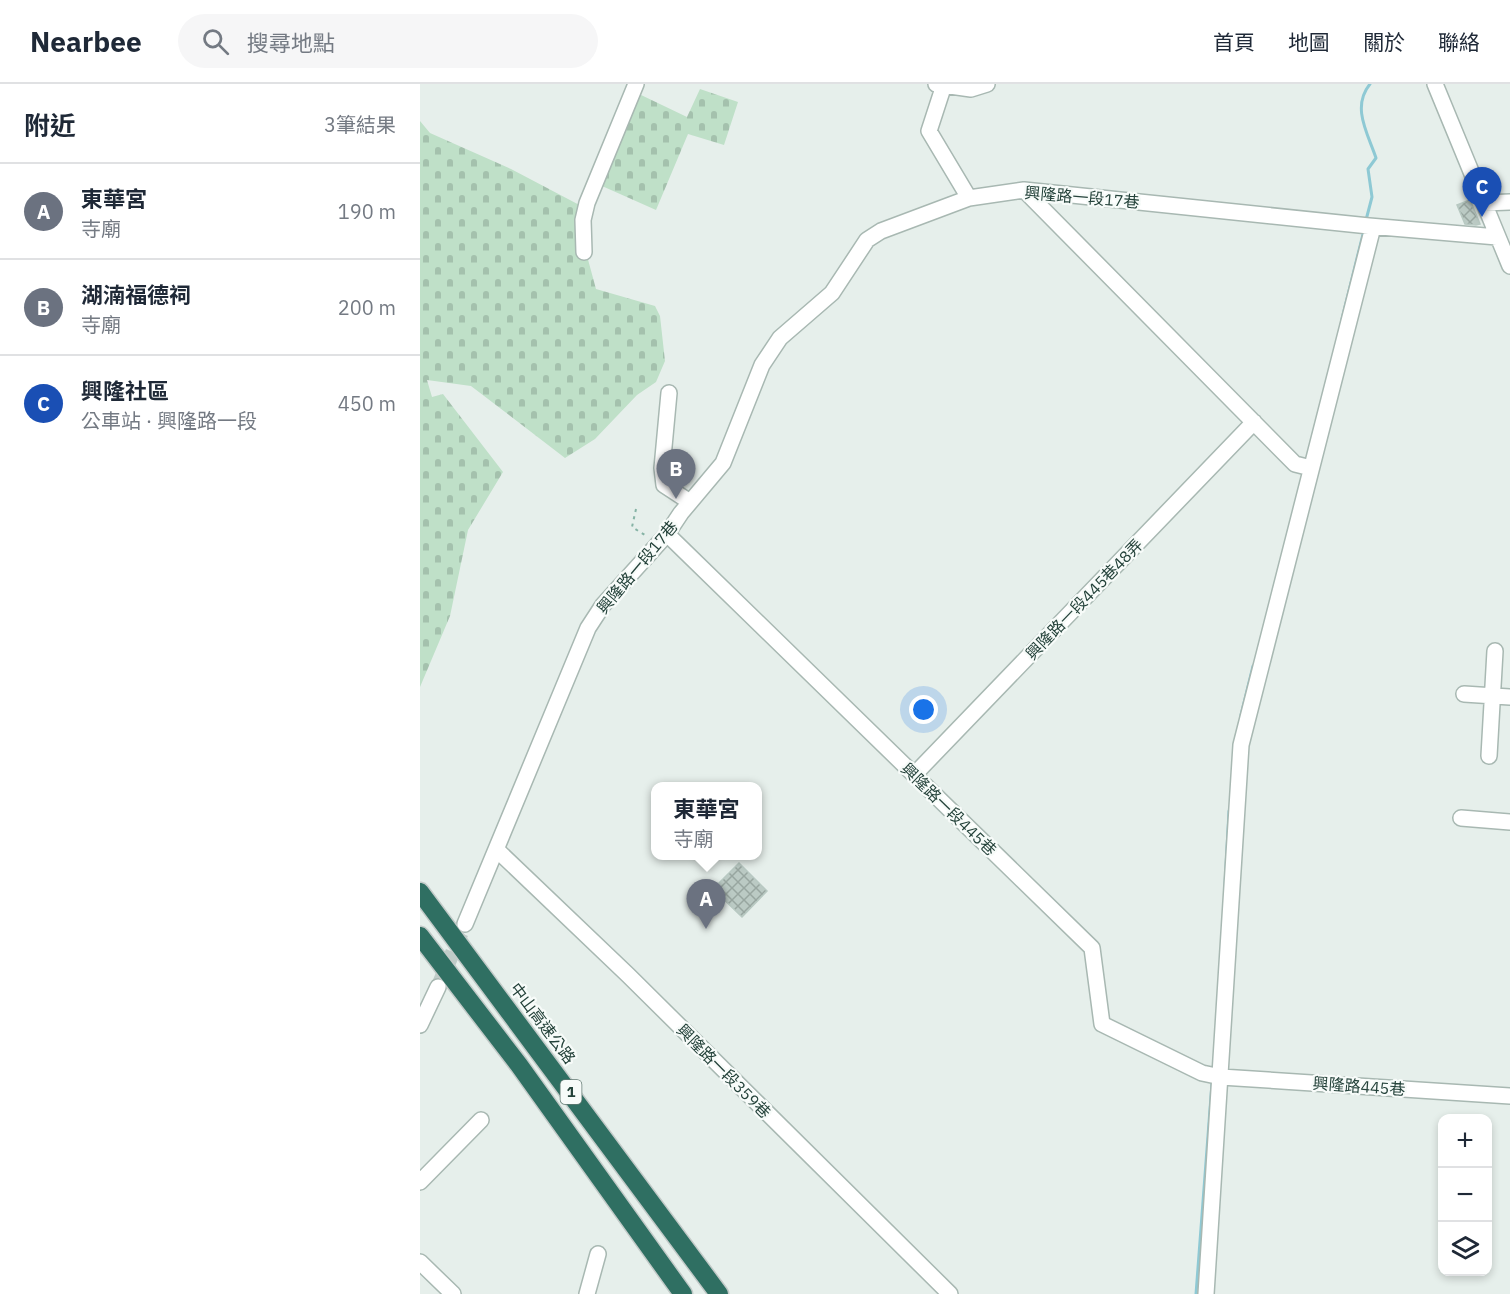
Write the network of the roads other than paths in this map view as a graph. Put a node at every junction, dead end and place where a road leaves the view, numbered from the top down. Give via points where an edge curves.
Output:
1 (636, 84) edge
2 (987, 84) edge
3 (1435, 84) edge
4 (940, 85) edge
5 (1023, 190) junction
6 (969, 198) junction
7 (1510, 202) edge
8 (1485, 203) junction
9 (1368, 226) junction
10 (1497, 237) junction
11 (584, 252) dead end
12 (1510, 266) edge
13 (669, 393) dead end
14 (1254, 422) junction
15 (1307, 467) junction
16 (690, 502) junction
17 (663, 539) junction
18 (1495, 651) dead end
19 (1464, 694) dead end
20 (1491, 696) junction
21 (1510, 698) edge
22 (1489, 756) dead end
23 (914, 775) junction
24 (1461, 818) dead end
25 (1510, 822) edge
26 (497, 850) junction
27 (420, 892) edge
28 (465, 924) tunnel mouth
29 (420, 936) edge
30 (438, 987) tunnel mouth
31 (420, 1025) edge
32 (1215, 1076) junction
33 (1510, 1096) edge
34 (481, 1120) dead end
35 (420, 1182) edge
36 (598, 1254) dead end
37 (420, 1262) edge
38 (453, 1294) edge
39 (587, 1294) edge
40 (683, 1294) edge
41 (719, 1294) edge
42 (950, 1294) edge
43 (1206, 1294) edge

1 - 11 street via 587,203
2 - 4 street via 971,89
3 - 8 street
4 - 6 street via 929,131
5 - 6 street, 興隆路一段17巷
5 - 9 street, 興隆路一段17巷
5 - 14 street
6 - 16 street, 興隆路一段17巷 via 867,240 832,293 780,338 762,365 723,463
7 - 8 street
8 - 10 street
9 - 10 street, 興隆路一段17巷
9 - 15 street
10 - 12 street
13 - 16 street via 664,485
14 - 15 street via 1295,464
14 - 23 street, 興隆路一段445巷48弄
15 - 32 street via 1241,745
16 - 17 street, 興隆路一段17巷
17 - 23 street, 興隆路一段445巷
17 - 26 street, 興隆路一段17巷 via 603,604 588,628
18 - 20 street
19 - 20 street
20 - 21 street
20 - 22 street
23 - 32 street, 興隆路一段445巷 via 1092,948 1102,1024
24 - 25 street
26 - 28 street, 興隆路一段17巷
26 - 42 street, 興隆路一段359巷
27 - 41 highway, 中山高速公路 / 1
29 - 40 highway, 1 via 519,1065
30 - 31 street
32 - 33 street, 興隆路445巷
32 - 43 street
34 - 35 street
36 - 39 street
37 - 38 street

